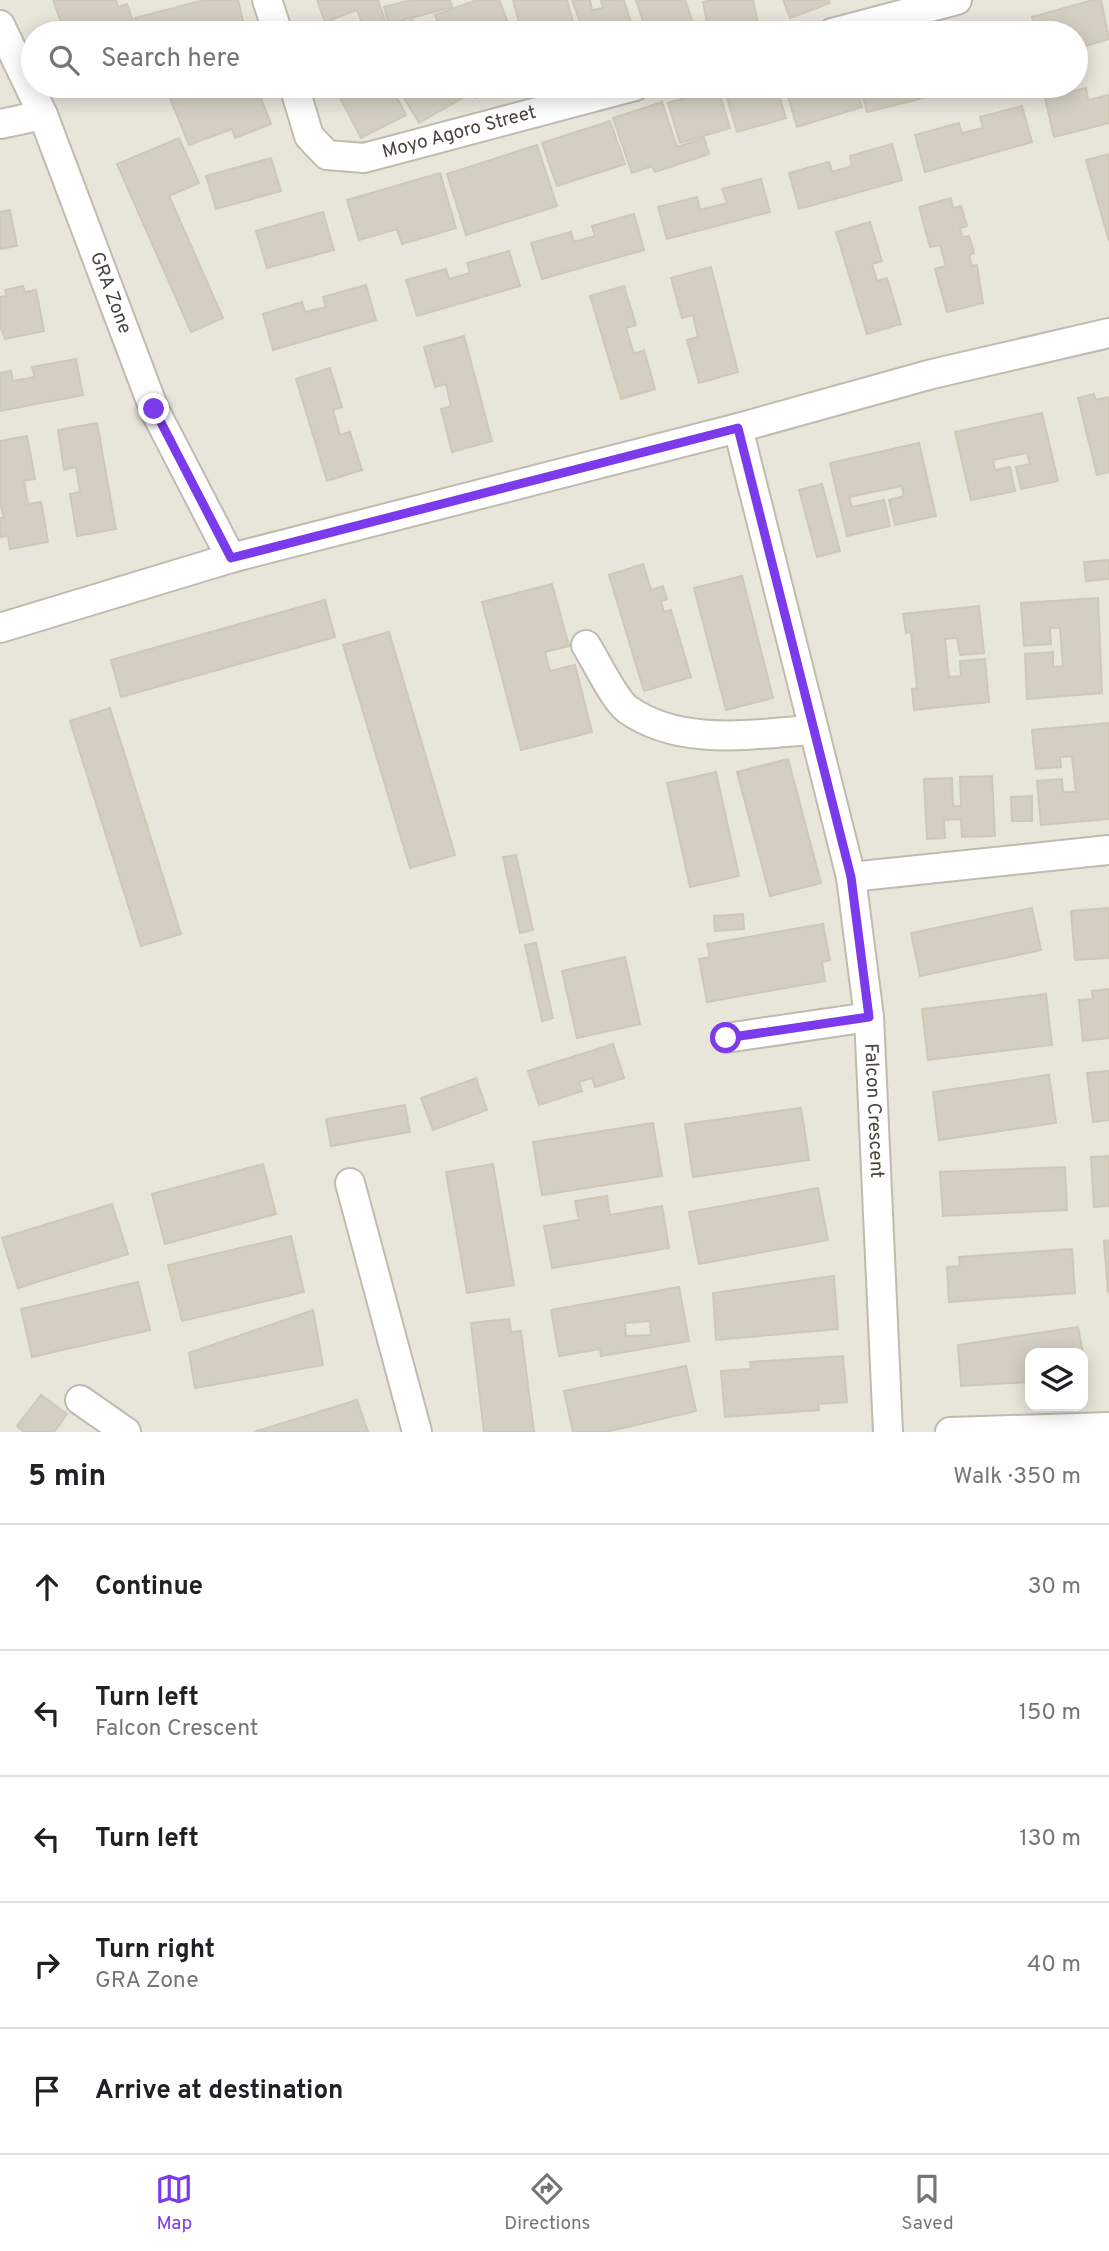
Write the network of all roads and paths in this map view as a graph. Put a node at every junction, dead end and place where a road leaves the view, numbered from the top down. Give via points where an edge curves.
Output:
1 (267, 0) edge
2 (957, 0) edge
3 (274, 21) edge
4 (877, 21) edge
5 (0, 25) edge
6 (21, 69) edge
7 (35, 98) edge
8 (298, 98) edge
9 (590, 98) edge
10 (43, 115) junction
11 (0, 124) edge
12 (1109, 333) edge
13 (738, 428) junction
14 (231, 558) junction
15 (0, 628) edge
16 (586, 645) dead end
17 (812, 730) junction
18 (1109, 850) edge
19 (851, 877) junction
20 (869, 1017) junction
21 (726, 1038) dead end
22 (350, 1183) dead end
23 (80, 1400) dead end
24 (1109, 1427) edge
25 (125, 1432) edge
26 (416, 1432) edge
27 (888, 1432) edge
28 (950, 1432) edge

1 - 3 street
2 - 4 street
5 - 6 street, GRA Zone
7 - 10 street, GRA Zone
8 - 9 street, Moyo Agoro Street via 309,136 327,155 364,158
10 - 11 street
10 - 14 street, GRA Zone via 154,409
12 - 13 street via 932,374
13 - 14 street
13 - 17 street, Falcon Crescent
14 - 15 street
16 - 17 street via 625,708 671,730 720,736
17 - 19 street, Falcon Crescent
18 - 19 street
19 - 20 street, Falcon Crescent
20 - 21 street
20 - 27 street, Falcon Crescent
22 - 26 street
23 - 25 street
24 - 28 street

